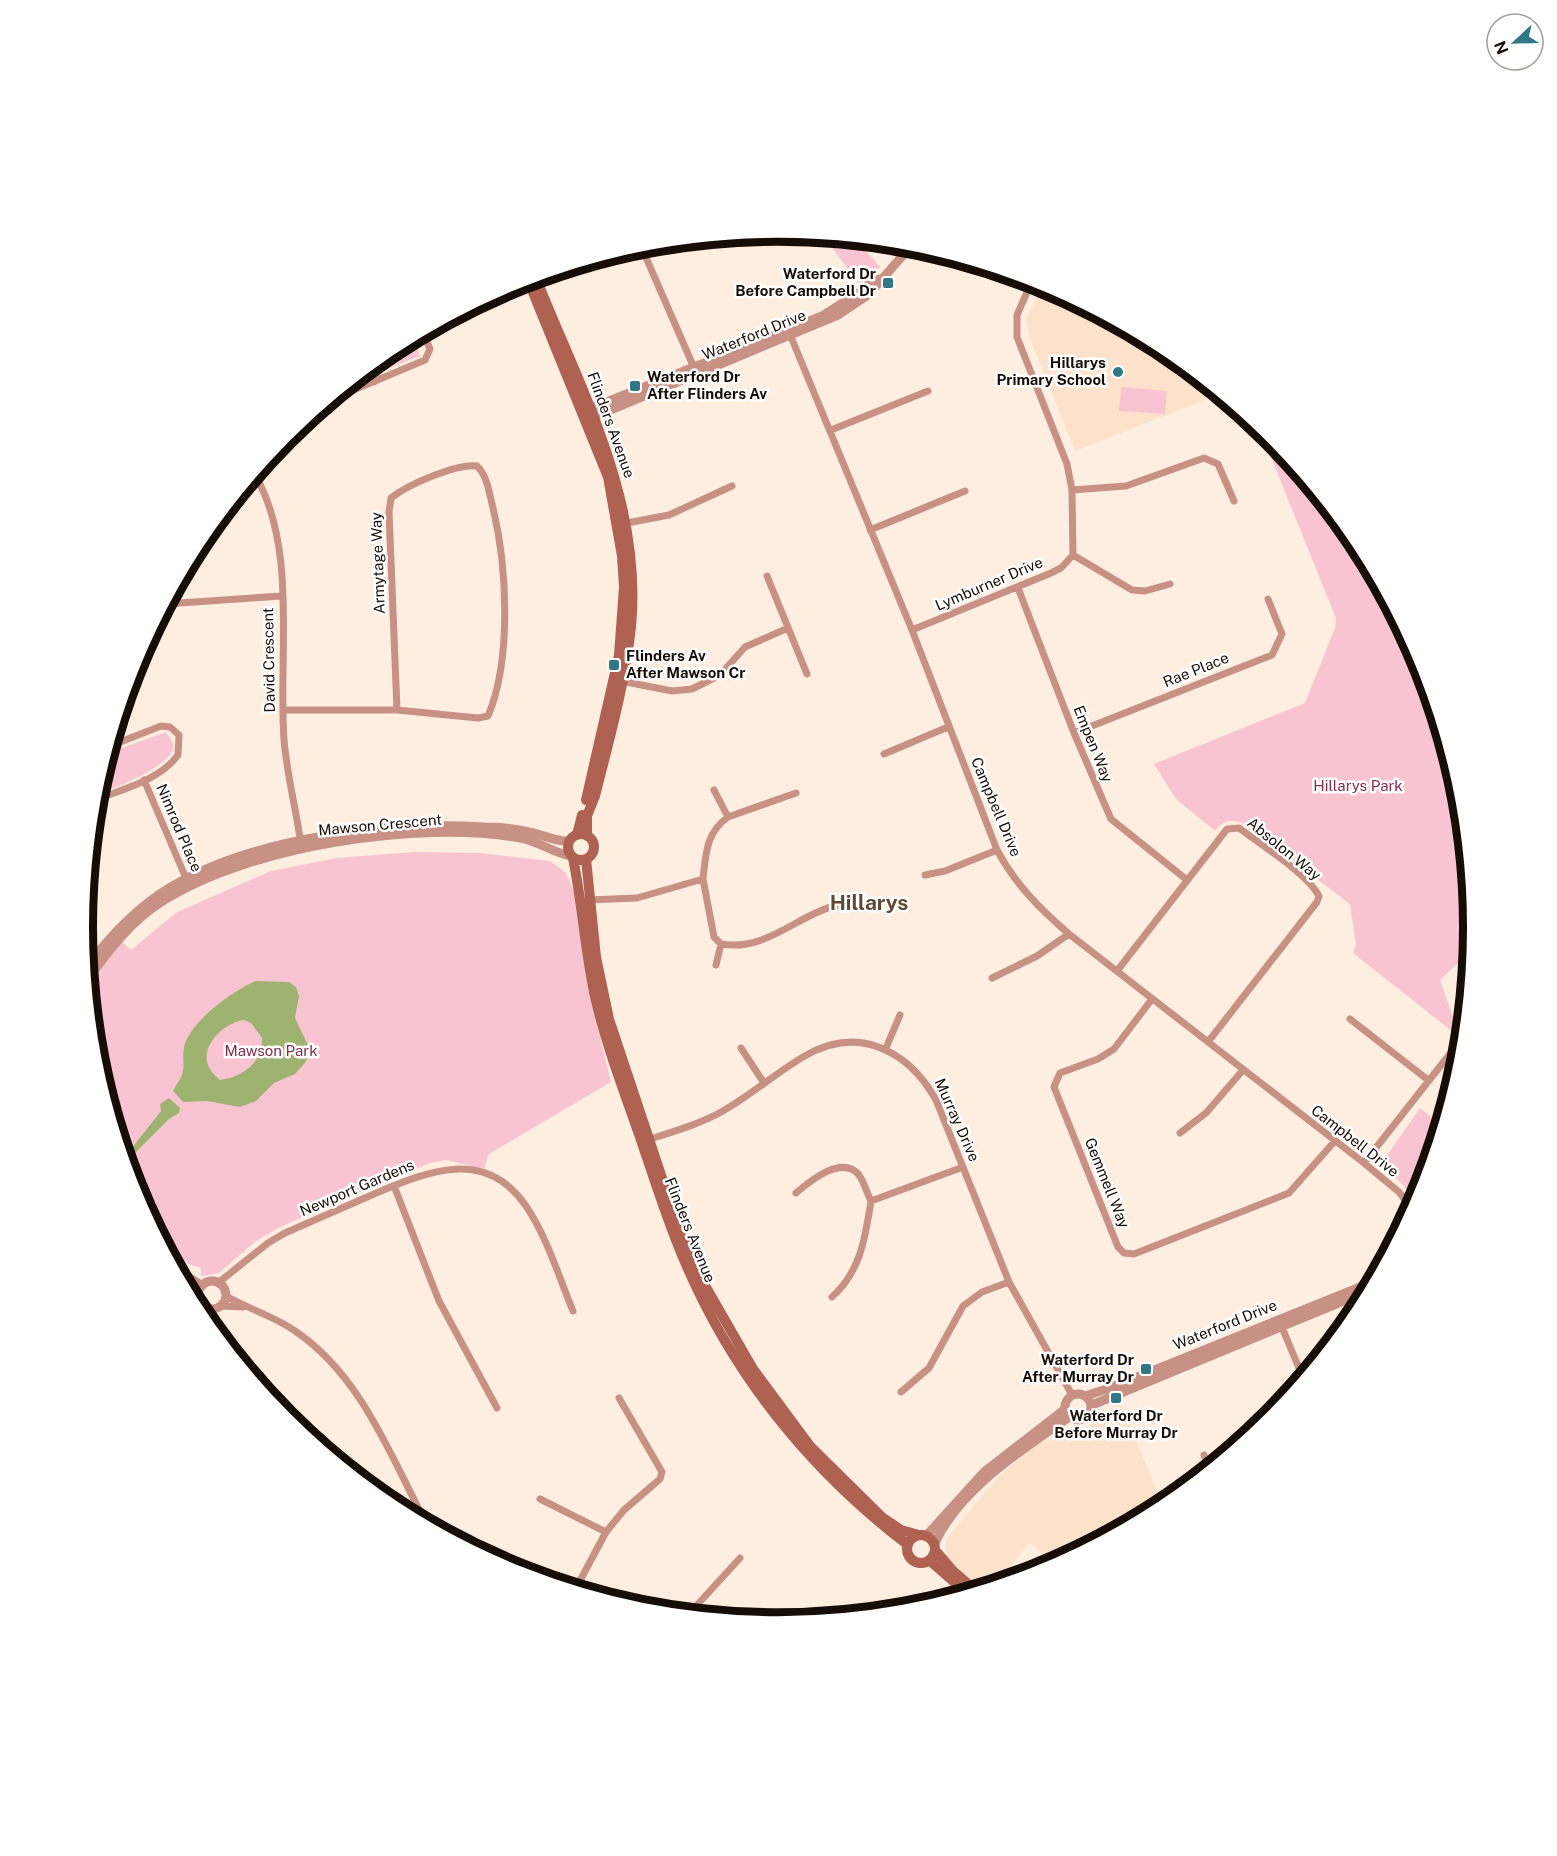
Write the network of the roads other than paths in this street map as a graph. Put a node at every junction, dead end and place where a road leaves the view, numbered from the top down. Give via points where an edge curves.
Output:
1 (898, 253) edge
2 (905, 255) edge
3 (645, 256) edge
4 (539, 286) edge
5 (532, 289) edge
6 (1028, 290) edge
7 (789, 333) junction
8 (426, 340) edge
9 (696, 371) junction
10 (372, 376) edge
11 (374, 381) junction
12 (355, 389) edge
13 (928, 391) dead end
14 (588, 414) junction
15 (831, 430) junction
16 (258, 482) edge
17 (732, 486) dead end
18 (1071, 490) junction
19 (965, 491) dead end
20 (1234, 501) dead end
21 (622, 524) junction
22 (870, 530) junction
23 (1073, 555) junction
24 (767, 576) dead end
25 (1170, 584) dead end
26 (1018, 588) junction
27 (281, 596) junction
28 (1268, 599) dead end
29 (176, 602) edge
30 (788, 628) junction
31 (912, 630) junction
32 (807, 674) dead end
33 (619, 680) junction
34 (284, 710) junction
35 (397, 710) junction
36 (948, 727) junction
37 (1074, 733) junction
38 (119, 743) edge
39 (884, 754) dead end
40 (144, 780) junction
41 (714, 789) dead end
42 (796, 793) dead end
43 (106, 796) edge
44 (728, 817) junction
45 (578, 838) junction
46 (302, 844) junction
47 (997, 850) junction
48 (572, 857) junction
49 (586, 859) junction
50 (925, 875) dead end
51 (703, 879) junction
52 (1187, 880) junction
53 (188, 882) junction
54 (585, 900) junction
55 (837, 905) dead end
56 (1069, 934) junction
57 (722, 944) junction
58 (94, 952) edge
59 (100, 956) junction
60 (94, 961) edge
61 (716, 965) dead end
62 (94, 968) edge
63 (1117, 970) junction
64 (992, 978) dead end
65 (1152, 999) junction
66 (900, 1015) dead end
67 (1350, 1019) dead end
68 (1208, 1042) junction
69 (741, 1048) dead end
70 (886, 1048) junction
71 (1453, 1050) edge
72 (1242, 1071) junction
73 (1428, 1080) junction
74 (764, 1083) junction
75 (1180, 1133) dead end
76 (645, 1141) junction
77 (1334, 1142) junction
78 (1364, 1163) junction
79 (963, 1167) junction
80 (394, 1186) junction
81 (796, 1193) dead end
82 (871, 1201) junction
83 (1406, 1202) edge
84 (189, 1277) edge
85 (1009, 1282) junction
86 (202, 1286) junction
87 (1362, 1287) edge
88 (222, 1288) junction
89 (200, 1295) edge
90 (1357, 1295) edge
91 (832, 1297) dead end
92 (221, 1306) junction
93 (245, 1307) junction
94 (208, 1308) edge
95 (211, 1309) joint
96 (573, 1311) dead end
97 (1280, 1323) junction
98 (1301, 1372) edge
99 (901, 1392) dead end
100 (1072, 1395) junction
101 (1085, 1396) junction
102 (620, 1398) dead end
103 (1092, 1406) junction
104 (497, 1408) dead end
105 (1067, 1413) junction
106 (1204, 1455) dead end
107 (1207, 1463) edge
108 (540, 1499) dead end
109 (419, 1511) edge
110 (606, 1532) junction
111 (922, 1535) junction
112 (908, 1545) junction
113 (933, 1552) junction
114 (740, 1558) dead end
115 (579, 1583) edge
116 (970, 1586) edge
117 (963, 1588) edge
118 (694, 1608) edge

1 - 7 street, Waterford Drive via 860,292
2 - 7 street, Waterford Drive via 890,274 855,305
3 - 9 street
4 - 14 main road, Flinders Avenue
5 - 14 main road, Flinders Avenue
6 - 18 street via 1017,315 1017,337 1063,451
7 - 9 street, Waterford Drive
7 - 15 street, Campbell Drive
8 - 11 street via 430,350 426,360
9 - 14 street, Waterford Drive
10 - 11 street
11 - 12 street
13 - 15 street
14 - 21 main road, Flinders Avenue
15 - 22 street, Campbell Drive
16 - 27 street, David Crescent via 276,528
17 - 21 street via 669,515
18 - 20 street via 1126,486 1204,458 1218,464
18 - 23 street
19 - 22 street
21 - 33 main road, Flinders Avenue via 624,587
22 - 31 street, Campbell Drive
23 - 25 street via 1132,590 1145,591
23 - 26 street, Lymburner Drive via 1061,568
24 - 30 street
26 - 31 street, Lymburner Drive
26 - 37 street, Empen Way
27 - 29 street
27 - 34 street, David Crescent
28 - 37 street, Rae Place via 1282,634 1272,655
30 - 32 street
30 - 33 street via 745,647 720,675 692,689 672,691
31 - 36 street, Campbell Drive
33 - 45 main road, Flinders Avenue
34 - 35 street, Armytage Way
34 - 46 street, David Crescent via 288,774
35 - 35 street, Armytage Way via 391,498 401,490 458,467 477,466 487,483 505,578 502,642 491,708 488,716 478,718
36 - 39 street
36 - 47 street, Campbell Drive
37 - 52 street, Empen Way via 1112,819
38 - 40 street, Nimrod Place via 161,726 176,730 178,755
40 - 43 street, Nimrod Place
40 - 53 street, Nimrod Place
41 - 44 street
42 - 44 street
44 - 51 street via 709,838
45 - 46 street, Mawson Crescent via 463,826 361,832
45 - 48 main road via 568,848
45 - 49 main road via 594,847
46 - 48 street, Mawson Crescent via 461,833 520,837
46 - 53 street, Mawson Crescent
47 - 50 street
47 - 56 street, Campbell Drive via 1024,891
48 - 49 main road
48 - 54 main road, Flinders Avenue
49 - 54 main road, Flinders Avenue
51 - 54 street via 637,898
51 - 57 street via 714,937
52 - 63 street, Absolon Way
52 - 68 street, Absolon Way via 1227,829 1233,827 1300,876 1319,896
53 - 59 street, Mawson Crescent via 141,917
54 - 76 main road, Flinders Avenue via 601,1020
55 - 57 street via 818,911 775,936 741,945
56 - 63 street, Campbell Drive
56 - 64 street via 1037,956
57 - 61 street
58 - 59 street
59 - 60 street, Mawson Crescent
59 - 62 street, Mawson Crescent
63 - 65 street, Campbell Drive
65 - 68 street, Campbell Drive
65 - 77 street, Gemmell Way via 1114,1049 1060,1073 1054,1087 1118,1247 1124,1253 1134,1254 1289,1193
66 - 70 street
67 - 73 street
68 - 72 street, Campbell Drive
69 - 74 street
70 - 74 street, Murray Drive via 858,1043 830,1046 804,1056
70 - 79 street, Murray Drive via 909,1064 928,1085
71 - 73 street
72 - 75 street via 1206,1113
72 - 77 street, Campbell Drive
73 - 78 street
74 - 76 street, Murray Drive via 722,1112
76 - 111 main road, Flinders Avenue via 702,1282 766,1390 849,1487 895,1527
76 - 112 main road, Flinders Avenue via 687,1266 717,1327 749,1379 817,1466 868,1515
77 - 78 street, Campbell Drive
78 - 83 street, Campbell Drive
79 - 82 street
79 - 85 street, Murray Drive
80 - 88 street, Newport Gardens via 285,1233 230,1274
80 - 96 street, Newport Gardens via 417,1175 450,1168 480,1173 504,1184 532,1217
80 - 104 street via 439,1301
81 - 82 street via 819,1175 842,1167 860,1176
82 - 91 street via 857,1264 848,1283
84 - 86 street
85 - 99 street via 982,1292 963,1306 935,1360
85 - 100 street, Murray Drive
86 - 88 street via 210,1281
86 - 89 street
87 - 97 street, Waterford Drive
88 - 92 street
88 - 93 street
90 - 97 street, Waterford Drive
92 - 93 street
92 - 95 street
93 - 109 street via 294,1330 337,1366 367,1413
94 - 95 street
97 - 98 street
97 - 101 street, Waterford Drive
97 - 103 street, Waterford Drive
100 - 101 street
100 - 105 street via 1066,1401
101 - 103 street
102 - 110 street via 662,1472 660,1479 624,1510
103 - 105 street via 1085,1419 1078,1420
105 - 111 street via 984,1472
105 - 113 street via 978,1488 946,1524
106 - 107 street
108 - 110 street
110 - 115 street
111 - 112 main road via 911,1539
111 - 113 main road
112 - 113 main road via 912,1559 922,1563
113 - 116 main road
113 - 117 main road
114 - 118 street

